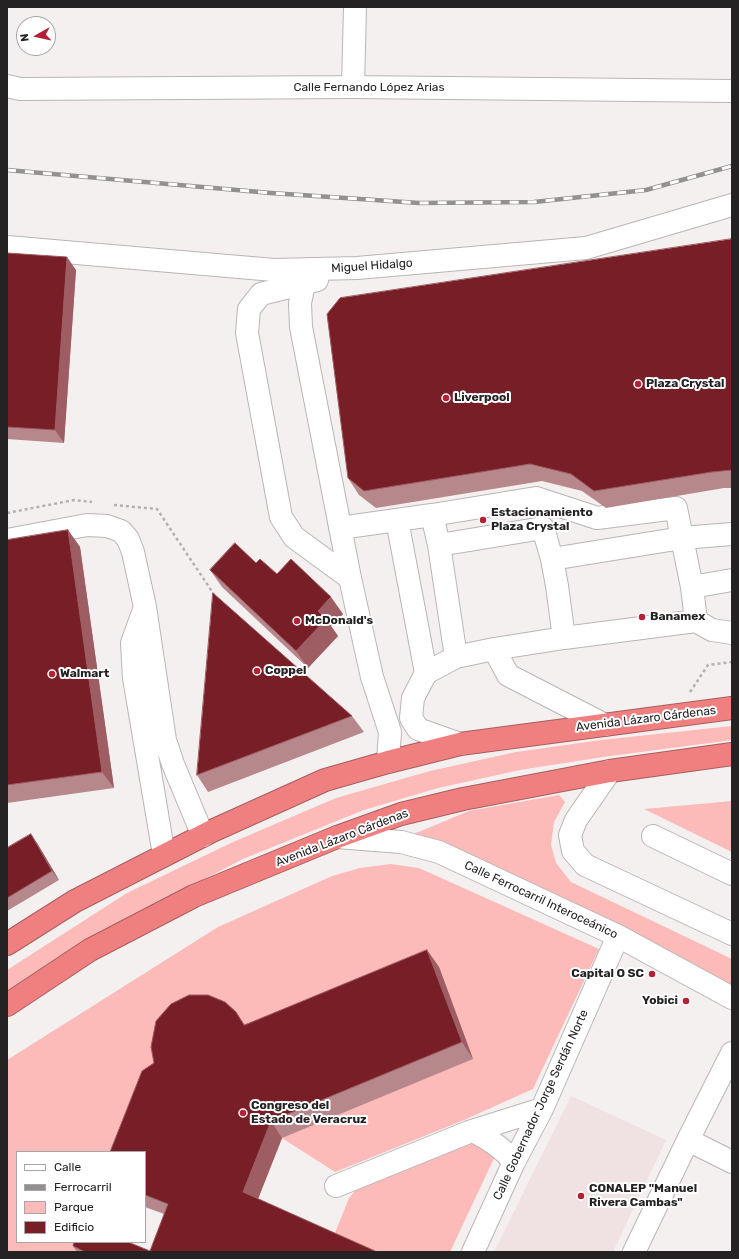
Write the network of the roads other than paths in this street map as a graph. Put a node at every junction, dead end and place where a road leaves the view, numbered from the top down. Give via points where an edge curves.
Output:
1 (355, 7) edge
2 (7, 86) edge
3 (353, 87) junction
4 (732, 91) edge
5 (732, 205) edge
6 (7, 247) edge
7 (356, 268) junction
8 (304, 284) junction
9 (432, 515) junction
10 (397, 520) junction
11 (340, 528) junction
12 (732, 534) edge
13 (682, 538) junction
14 (7, 540) edge
15 (439, 546) junction
16 (552, 559) junction
17 (350, 578) junction
18 (732, 580) edge
19 (692, 587) junction
20 (145, 608) junction
21 (696, 621) junction
22 (732, 633) edge
23 (564, 638) junction
24 (494, 649) junction
25 (456, 657) junction
26 (426, 673) junction
27 (732, 708) edge
28 (605, 725) junction
29 (460, 744) junction
30 (732, 754) edge
31 (388, 762) junction
32 (610, 771) junction
33 (203, 836) junction
34 (653, 836) dead end
35 (338, 838) junction
36 (164, 855) junction
37 (732, 874) edge
38 (732, 934) edge
39 (618, 936) junction
40 (7, 944) edge
41 (732, 998) edge
42 (7, 1005) edge
43 (732, 1053) edge
44 (542, 1109) junction
45 (473, 1130) junction
46 (688, 1140) junction
47 (514, 1162) junction
48 (732, 1162) edge
49 (336, 1186) dead end
50 (473, 1252) edge
51 (634, 1252) edge

1 - 3 street
2 - 3 street, Calle Fernando López Arias via 20,89
3 - 4 street, Calle Fernando López Arias
5 - 7 street, Miguel Hidalgo via 586,248
6 - 7 street, Miguel Hidalgo via 274,270
7 - 8 street
8 - 11 street via 300,302 301,327
8 - 17 street via 261,294 249,309 247,334 281,517 294,537
9 - 10 street
9 - 13 street via 536,498 597,518 676,508
9 - 15 street
10 - 11 street
10 - 26 street
11 - 17 street
12 - 13 street
13 - 16 street
13 - 19 street
14 - 20 street via 87,525 107,526 121,531 128,539 133,552
15 - 16 street via 543,528
15 - 25 street
16 - 23 street
17 - 31 street via 372,677 390,732
18 - 19 street
19 - 21 street
20 - 33 street via 165,740
20 - 36 street via 132,643 134,678
21 - 22 street via 712,630
21 - 23 street
23 - 24 street
24 - 25 street
24 - 28 street via 508,675
25 - 26 street
26 - 29 street via 413,698 411,718 418,729
27 - 28 highway, Avenida Lázaro Cárdenas
28 - 29 highway, Avenida Lázaro Cárdenas
29 - 31 highway, Avenida Lázaro Cárdenas
30 - 32 highway, Avenida Lázaro Cárdenas
31 - 33 highway, Avenida Lázaro Cárdenas via 325,780
32 - 35 highway, Avenida Lázaro Cárdenas via 401,814
32 - 38 street via 576,820 570,835 573,851 585,864
33 - 36 highway, Avenida Lázaro Cárdenas
34 - 37 street
35 - 39 street, Calle Ferrocarril Interoceánico via 401,842 439,852
35 - 42 highway, Avenida Lázaro Cárdenas via 194,896 90,950
36 - 40 highway, Avenida Lázaro Cárdenas via 75,901
39 - 41 street, Calle Ferrocarril Interoceánico
39 - 44 street, Calle Gobernador Jorge Serdán Norte
43 - 46 street
44 - 45 street
44 - 47 street, Calle Gobernador Jorge Serdán Norte
45 - 47 street via 507,1153
45 - 49 street
46 - 48 street
46 - 51 street
47 - 50 street, Calle Gobernador Jorge Serdán Norte

